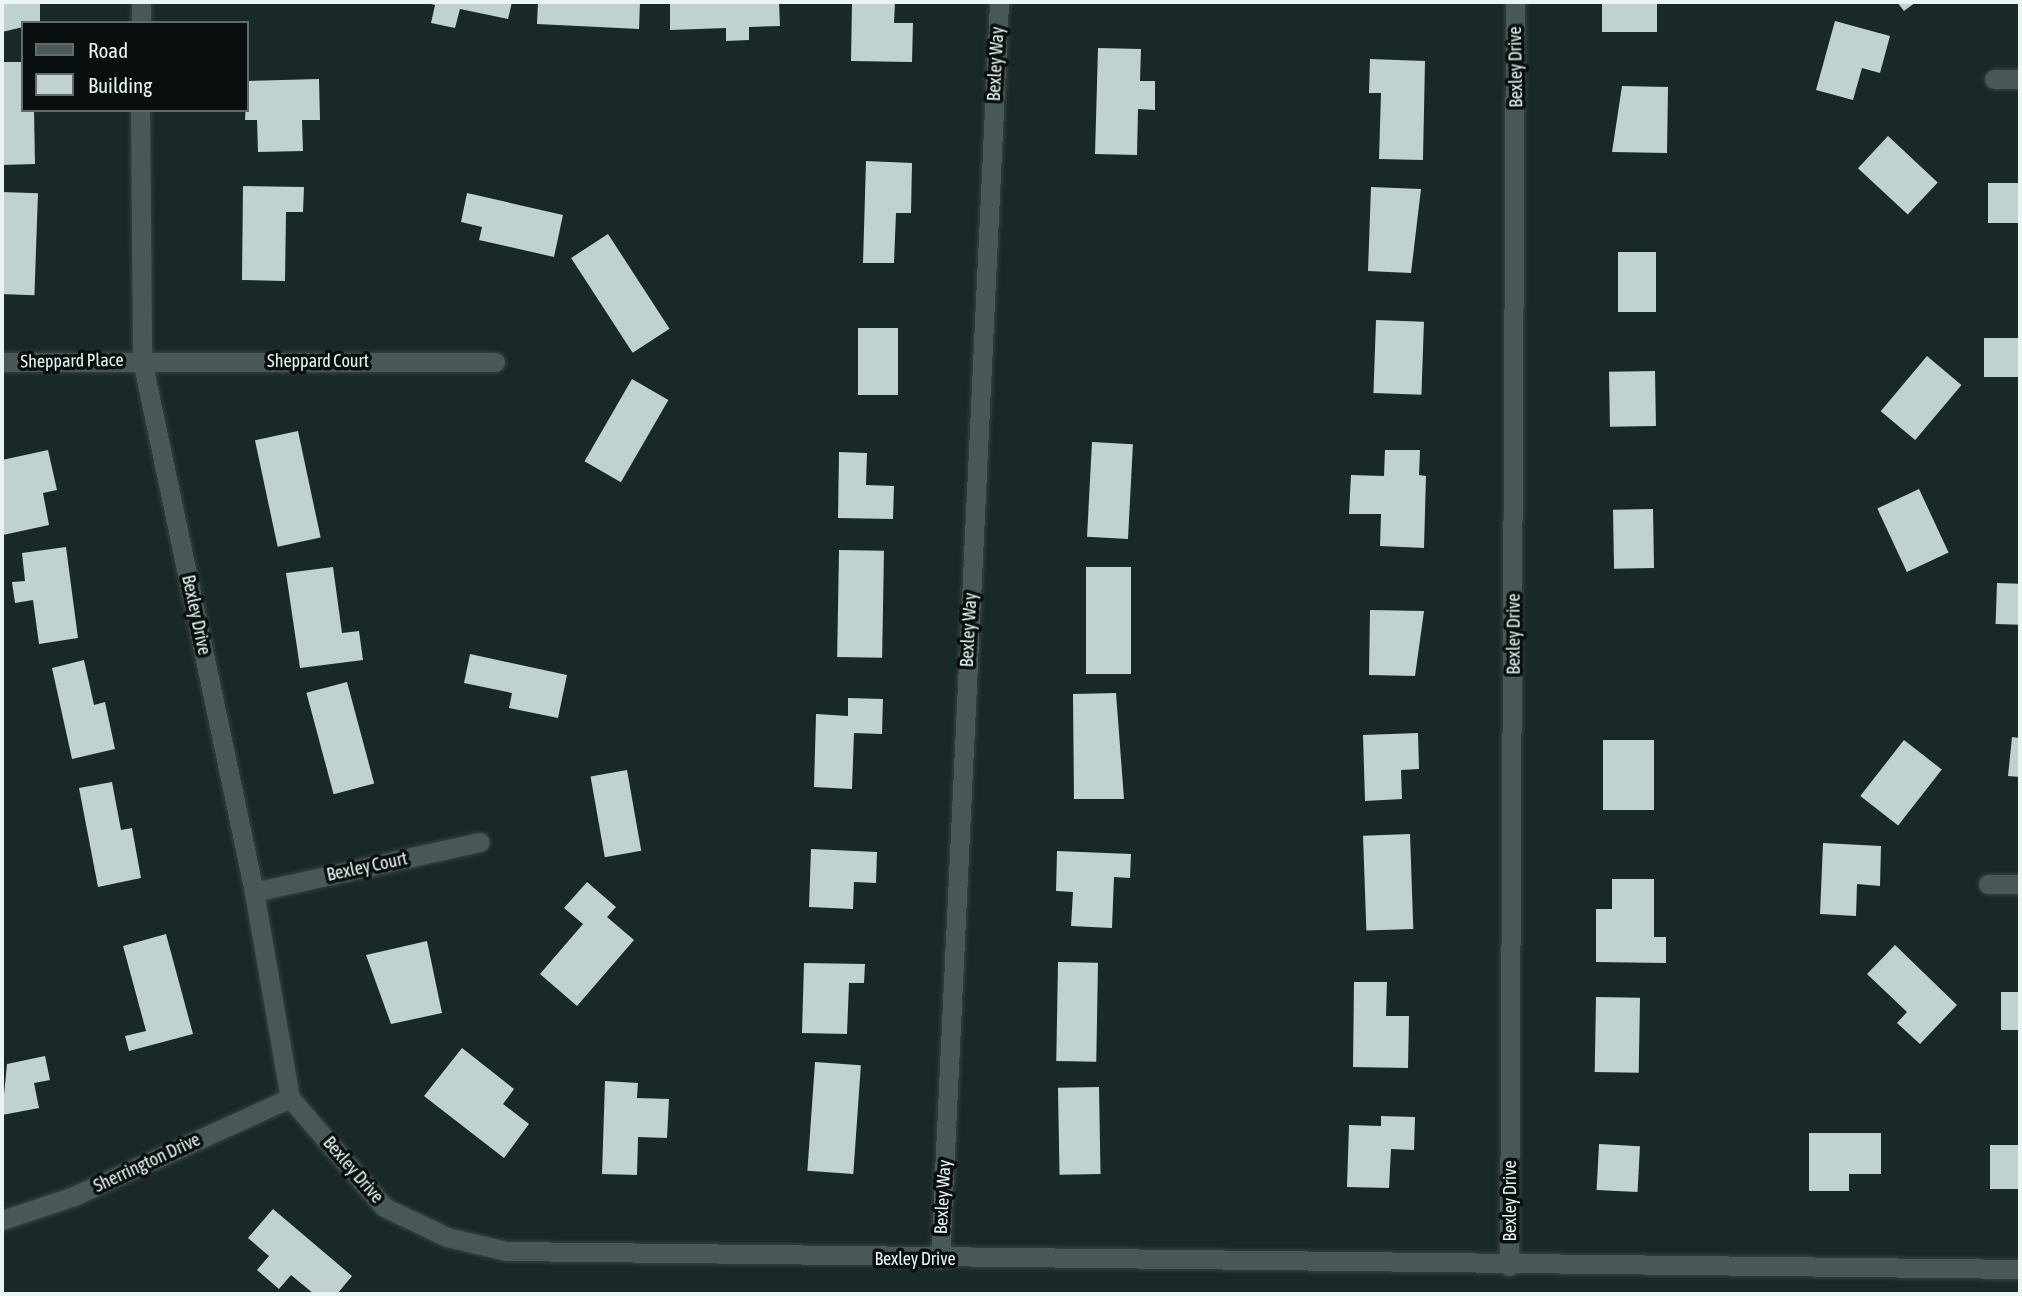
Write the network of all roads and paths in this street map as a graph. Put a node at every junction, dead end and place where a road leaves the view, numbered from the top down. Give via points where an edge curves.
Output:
1 (141, 2) edge
2 (999, 2) edge
3 (1515, 2) edge
4 (141, 21) edge
5 (1994, 79) dead end
6 (2020, 79) edge
7 (140, 112) edge
8 (142, 360) junction
9 (2, 362) edge
10 (495, 362) dead end
11 (480, 842) dead end
12 (1988, 884) dead end
13 (2020, 884) edge
14 (254, 892) junction
15 (290, 1098) junction
16 (2, 1220) edge
17 (940, 1259) junction
18 (1509, 1266) junction
19 (2020, 1269) edge

1 - 4 street
2 - 17 street, Bexley Way
3 - 18 street, Bexley Drive
5 - 6 street
7 - 8 street, Bexley Drive
8 - 9 street, Sheppard Place
8 - 10 street, Sheppard Court
8 - 14 street, Bexley Drive
11 - 14 street, Bexley Court
12 - 13 street
14 - 15 street, Bexley Drive
15 - 16 street, Sherrington Drive via 74,1196
15 - 17 street, Bexley Drive via 384,1207 447,1237 506,1251
17 - 18 street, Bexley Drive
18 - 19 street, Bexley Drive

